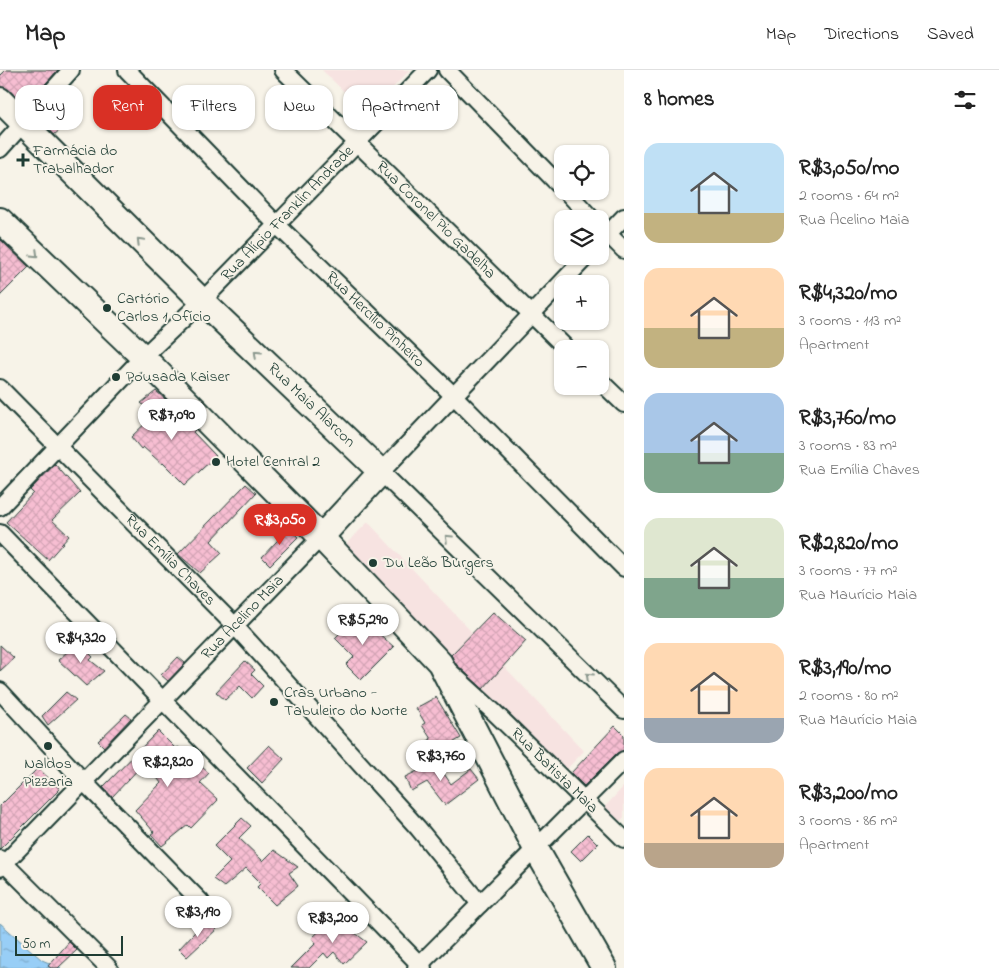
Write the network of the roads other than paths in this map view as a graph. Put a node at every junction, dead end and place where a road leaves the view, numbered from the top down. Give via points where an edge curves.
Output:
1 (72, 70) edge
2 (128, 70) edge
3 (283, 70) edge
4 (428, 70) edge
5 (447, 70) edge
6 (58, 85) edge
7 (0, 100) edge
8 (15, 117) edge
9 (16, 130) edge
10 (27, 130) edge
11 (357, 143) junction
12 (0, 149) edge
13 (554, 180) edge
14 (574, 200) edge
15 (584, 210) edge
16 (624, 217) edge
17 (0, 220) edge
18 (277, 225) junction
19 (609, 229) edge
20 (609, 239) edge
21 (624, 250) edge
22 (579, 265) edge
23 (202, 301) junction
24 (532, 315) junction
25 (557, 340) edge
26 (143, 357) junction
27 (0, 388) edge
28 (609, 390) edge
29 (453, 395) junction
30 (624, 404) edge
31 (58, 447) junction
32 (381, 472) junction
33 (0, 507) edge
34 (0, 533) edge
35 (320, 537) junction
36 (624, 568) edge
37 (234, 625) junction
38 (440, 663) junction
39 (0, 691) edge
40 (162, 701) junction
41 (624, 710) edge
42 (624, 760) edge
43 (84, 782) junction
44 (585, 801) junction
45 (624, 839) edge
46 (536, 849) junction
47 (2, 863) edge
48 (200, 902) dead end
49 (480, 904) junction
50 (420, 967) edge
51 (109, 968) edge
52 (604, 968) edge

1 - 6 street
2 - 18 street, Rua Hercílio Pinheiro
3 - 11 street, Rua Coronel Pio Gadelha
4 - 11 street, Rua Alípio Franklin Andrade
5 - 13 street
7 - 8 main road, Rua Maia Alarcon
9 - 12 street
23 -> 10 main road, Rua Maia Alarcon
11 - 18 street, Rua Alípio Franklin Andrade
11 - 24 street, Rua Coronel Pio Gadelha
14 - 15 street
16 - 19 street
17 -> 26 main road
18 - 23 street, Rua Alípio Franklin Andrade
18 - 29 street, Rua Hercílio Pinheiro
20 - 21 street
22 - 24 street, Rua Acelino Maia
23 - 26 street, Rua Alípio Franklin Andrade
32 -> 23 main road, Rua Maia Alarcon
24 - 25 street, Rua Coronel Pio Gadelha
24 - 29 street, Rua Acelino Maia
26 - 31 street, Rua Alípio Franklin Andrade
26 - 35 main road
27 - 31 street, Rua Emília Chaves
28 - 30 street
29 - 32 street, Rua Acelino Maia
29 - 36 street, Rua Hercílio Pinheiro
31 - 33 street, Rua Alípio Franklin Andrade
31 - 37 street, Rua Emília Chaves
32 - 35 main road, Rua Acelino Maia
41 -> 32 street, Rua Maia Alarcon
34 - 40 street
35 - 37 street, Rua Acelino Maia
35 - 38 main road
37 - 40 street, Rua Acelino Maia
37 - 49 street, Rua Emília Chaves via 418,828
38 - 44 street, Rua Batista Maia
38 - 46 main road
39 - 43 street
40 - 43 street, Rua Acelino Maia
40 - 50 street
42 - 44 street
43 - 47 street, Rua Acelino Maia
43 - 48 street
44 - 45 street, Rua Batista Maia
44 - 46 street
46 - 49 street
46 - 52 main road
47 - 51 street
49 - 50 street

